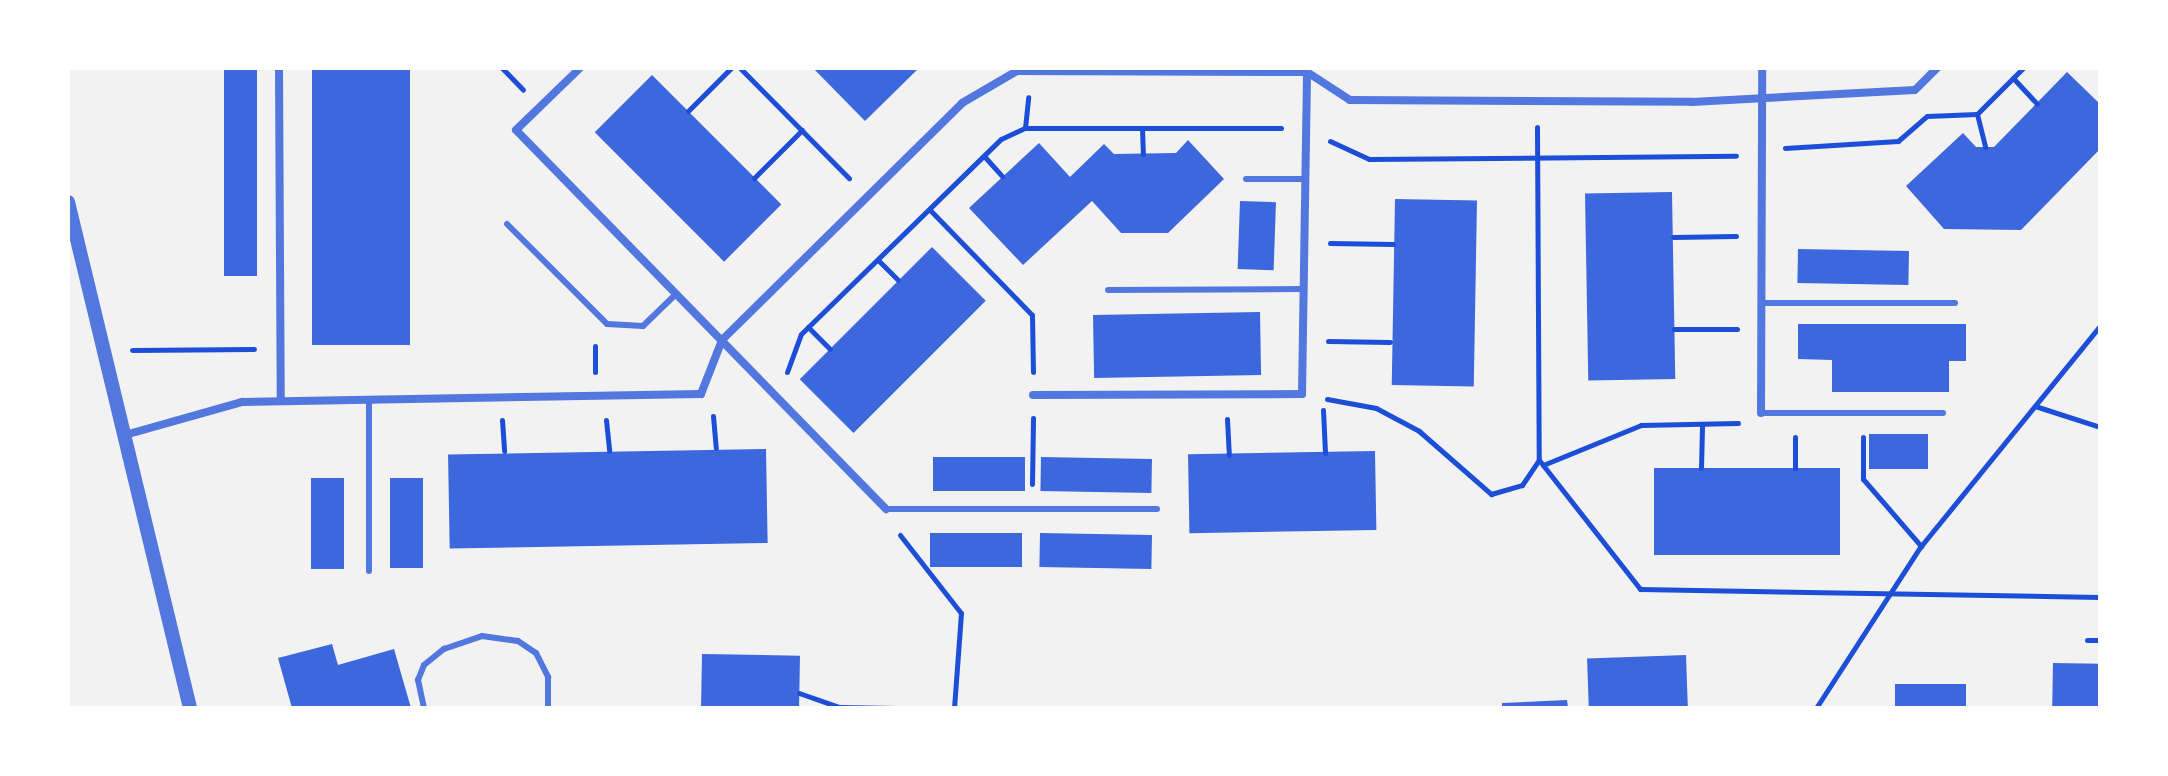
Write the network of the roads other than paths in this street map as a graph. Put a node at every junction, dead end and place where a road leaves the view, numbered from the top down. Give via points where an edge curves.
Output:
1 (279, 68) edge
2 (580, 68) edge
3 (1762, 68) edge
4 (1937, 68) edge
5 (1016, 69) edge
6 (1307, 70) edge
7 (1762, 100) junction
8 (1246, 179) dead end
9 (1306, 179) junction
10 (68, 202) edge
11 (507, 224) dead end
12 (1304, 289) junction
13 (1108, 290) dead end
14 (676, 294) junction
15 (1761, 303) junction
16 (1955, 303) dead end
17 (722, 340) junction
18 (1033, 395) road end
19 (369, 399) junction
20 (281, 400) junction
21 (1761, 413) joint
22 (1943, 413) dead end
23 (125, 435) junction
24 (886, 509) joint
25 (1157, 509) dead end
26 (369, 571) dead end
27 (190, 708) edge
28 (424, 708) edge
29 (548, 708) edge

1 - 20 street
2 - 14 street via 516,130
3 - 7 street
4 - 7 street via 1915,90
5 - 6 street
5 - 17 street via 969,96
6 - 7 street via 1350,100
6 - 9 street
7 - 15 street
8 - 9 lane
9 - 12 street
10 - 23 street
11 - 14 lane via 607,324 643,326
12 - 13 lane
12 - 18 street via 1302,394
14 - 17 street
15 - 16 lane
15 - 21 street
17 - 19 street via 701,394
17 - 24 street
19 - 20 street
19 - 26 lane
20 - 23 street via 242,402
21 - 22 lane
23 - 27 street
24 - 25 lane
28 - 29 lane via 418,680 424,665 444,649 482,636 518,641 536,653 548,677

